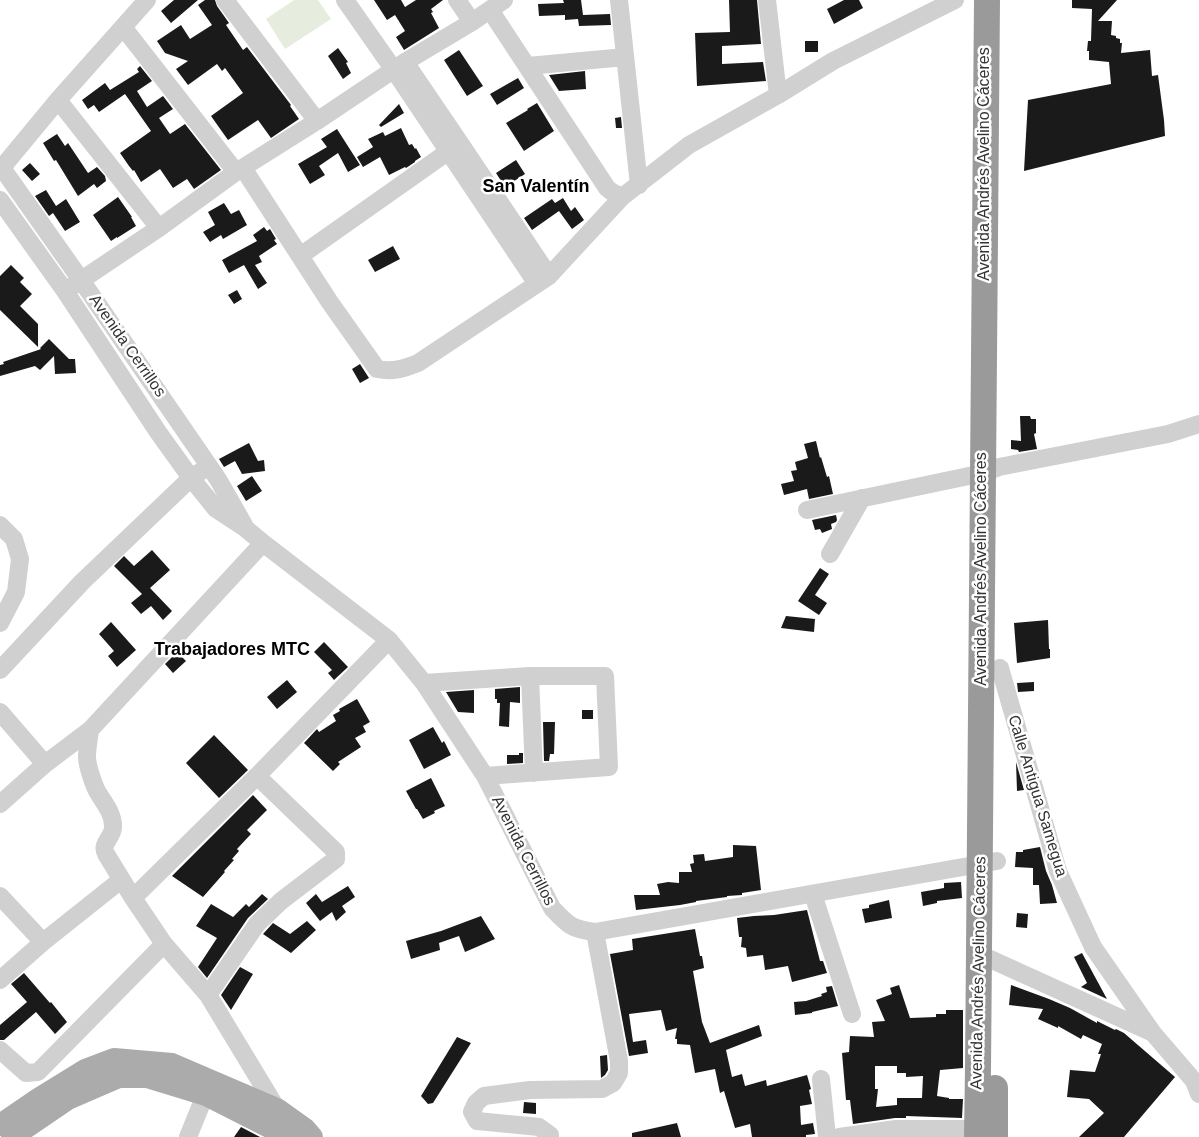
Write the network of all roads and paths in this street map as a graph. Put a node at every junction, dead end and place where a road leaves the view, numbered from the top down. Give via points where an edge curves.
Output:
1 (147, 0) edge
2 (225, 0) edge
3 (344, 0) edge
4 (457, 0) edge
5 (619, 0) edge
6 (768, 0) edge
7 (955, 0) edge
8 (986, 0) edge
9 (999, 0) edge
10 (497, 5) edge
11 (472, 22) junction
12 (123, 26) junction
13 (625, 57) junction
14 (399, 66) junction
15 (528, 66) junction
16 (778, 95) junction
17 (58, 100) junction
18 (317, 121) junction
19 (455, 149) junction
20 (1, 169) edge
21 (239, 170) junction
22 (639, 184) junction
23 (622, 197) junction
24 (0, 200) edge
25 (160, 228) junction
26 (300, 256) junction
27 (81, 280) junction
28 (542, 280) junction
29 (65, 291) junction
30 (1199, 424) edge
31 (209, 466) junction
32 (991, 470) junction
33 (191, 478) junction
34 (862, 498) junction
35 (807, 510) dead end
36 (0, 526) edge
37 (245, 528) junction
38 (263, 543) junction
39 (830, 554) dead end
40 (0, 623) edge
41 (389, 640) junction
42 (1000, 668) junction
43 (0, 670) edge
44 (530, 676) junction
45 (424, 684) junction
46 (0, 712) edge
47 (90, 730) junction
48 (45, 764) junction
49 (534, 773) junction
50 (257, 776) junction
51 (485, 776) junction
52 (0, 804) edge
53 (988, 862) junction
54 (121, 880) junction
55 (813, 894) junction
56 (0, 896) edge
57 (133, 898) junction
58 (595, 932) junction
59 (43, 942) junction
60 (164, 944) junction
61 (987, 958) junction
62 (0, 980) edge
63 (208, 995) junction
64 (852, 1014) dead end
65 (1152, 1032) junction
66 (0, 1050) edge
67 (147, 1069) junction
68 (821, 1079) dead end
69 (209, 1088) junction
70 (1199, 1094) edge
71 (277, 1108) junction
72 (0, 1125) edge
73 (983, 1134) edge
74 (284, 1136) edge
75 (12, 1137) edge
76 (188, 1137) edge
77 (312, 1137) edge
78 (550, 1137) edge
79 (827, 1137) edge
80 (839, 1137) edge

1 - 12 street
2 - 18 street
3 - 14 street
4 - 11 street
5 - 13 street
6 - 16 street
7 - 16 street via 833,61
8 - 32 highway, Avenida Andrés Avelino Cáceres
9 - 32 highway, Avenida Andrés Avelino Cáceres
10 - 11 street
10 - 15 street
11 - 14 street
12 - 17 street
12 - 21 street
13 - 15 street
13 - 22 street
14 - 18 street
14 - 19 street
15 - 23 street via 608,188
16 - 22 street via 689,145
17 - 20 street
17 - 25 street
18 - 21 street
19 - 26 street
19 - 28 street
20 - 27 street, Avenida Cerrillos
21 - 25 street
21 - 26 street
22 - 23 street
23 - 28 street
24 - 29 street, Avenida Cerrillos
25 - 27 street
26 - 28 street via 377,369 386,371 418,362
27 - 29 street
27 - 31 street, Avenida Cerrillos
29 - 33 street, Avenida Cerrillos
30 - 32 street via 1168,434
31 - 33 street
31 - 37 street, Avenida Cerrillos
32 - 34 street
32 - 42 highway, Avenida Andrés Avelino Cáceres
32 - 53 highway, Avenida Andrés Avelino Cáceres
33 - 37 street, Avenida Cerrillos via 216,509
33 - 43 street via 82,582
34 - 35 street
34 - 39 street
36 - 40 street via 14,539 20,559 16,592
37 - 38 street, Avenida Cerrillos
38 - 41 street, Avenida Cerrillos
38 - 47 street
41 - 45 street, Avenida Cerrillos
41 - 50 street
42 - 53 highway, Avenida Andrés Avelino Cáceres
42 - 65 street, Calle Antigua Samegua via 1058,871 1093,947
44 - 45 street
44 - 49 street
44 - 49 street via 605,676 609,766
45 - 51 street, Avenida Cerrillos
46 - 48 street
47 - 48 street
47 - 54 street via 86,759 96,790 110,811 114,826 104,850
48 - 52 street
49 - 51 street
50 - 57 street
50 - 63 street via 336,852 336,859 281,901 257,924
51 - 58 street, Avenida Cerrillos via 552,908 579,930
53 - 55 street, Avenida Cerrillos
53 - 61 highway, Avenida Andrés Avelino Cáceres
54 - 57 street
54 - 59 street
55 - 58 street, Avenida Cerrillos
55 - 64 street
56 - 59 street
57 - 60 street
58 - 78 street via 619,1061 619,1073 613,1083 602,1089 530,1090 484,1096 472,1112 478,1121 539,1127
59 - 62 street
60 - 63 street
60 - 66 street via 38,1072 26,1073
61 - 65 street
61 - 73 highway, Avenida Andrés Avelino Cáceres
63 - 71 street
65 - 70 street, Calle Antigua Samegua via 1194,1081
67 - 69 main road via 172,1064
67 - 72 main road via 114,1059 85,1070
67 - 75 main road via 68,1099
68 - 79 street
69 - 71 main road
69 - 74 main road
69 - 76 street
71 - 74 street
71 - 77 main road
73 - 80 street via 896,1129

